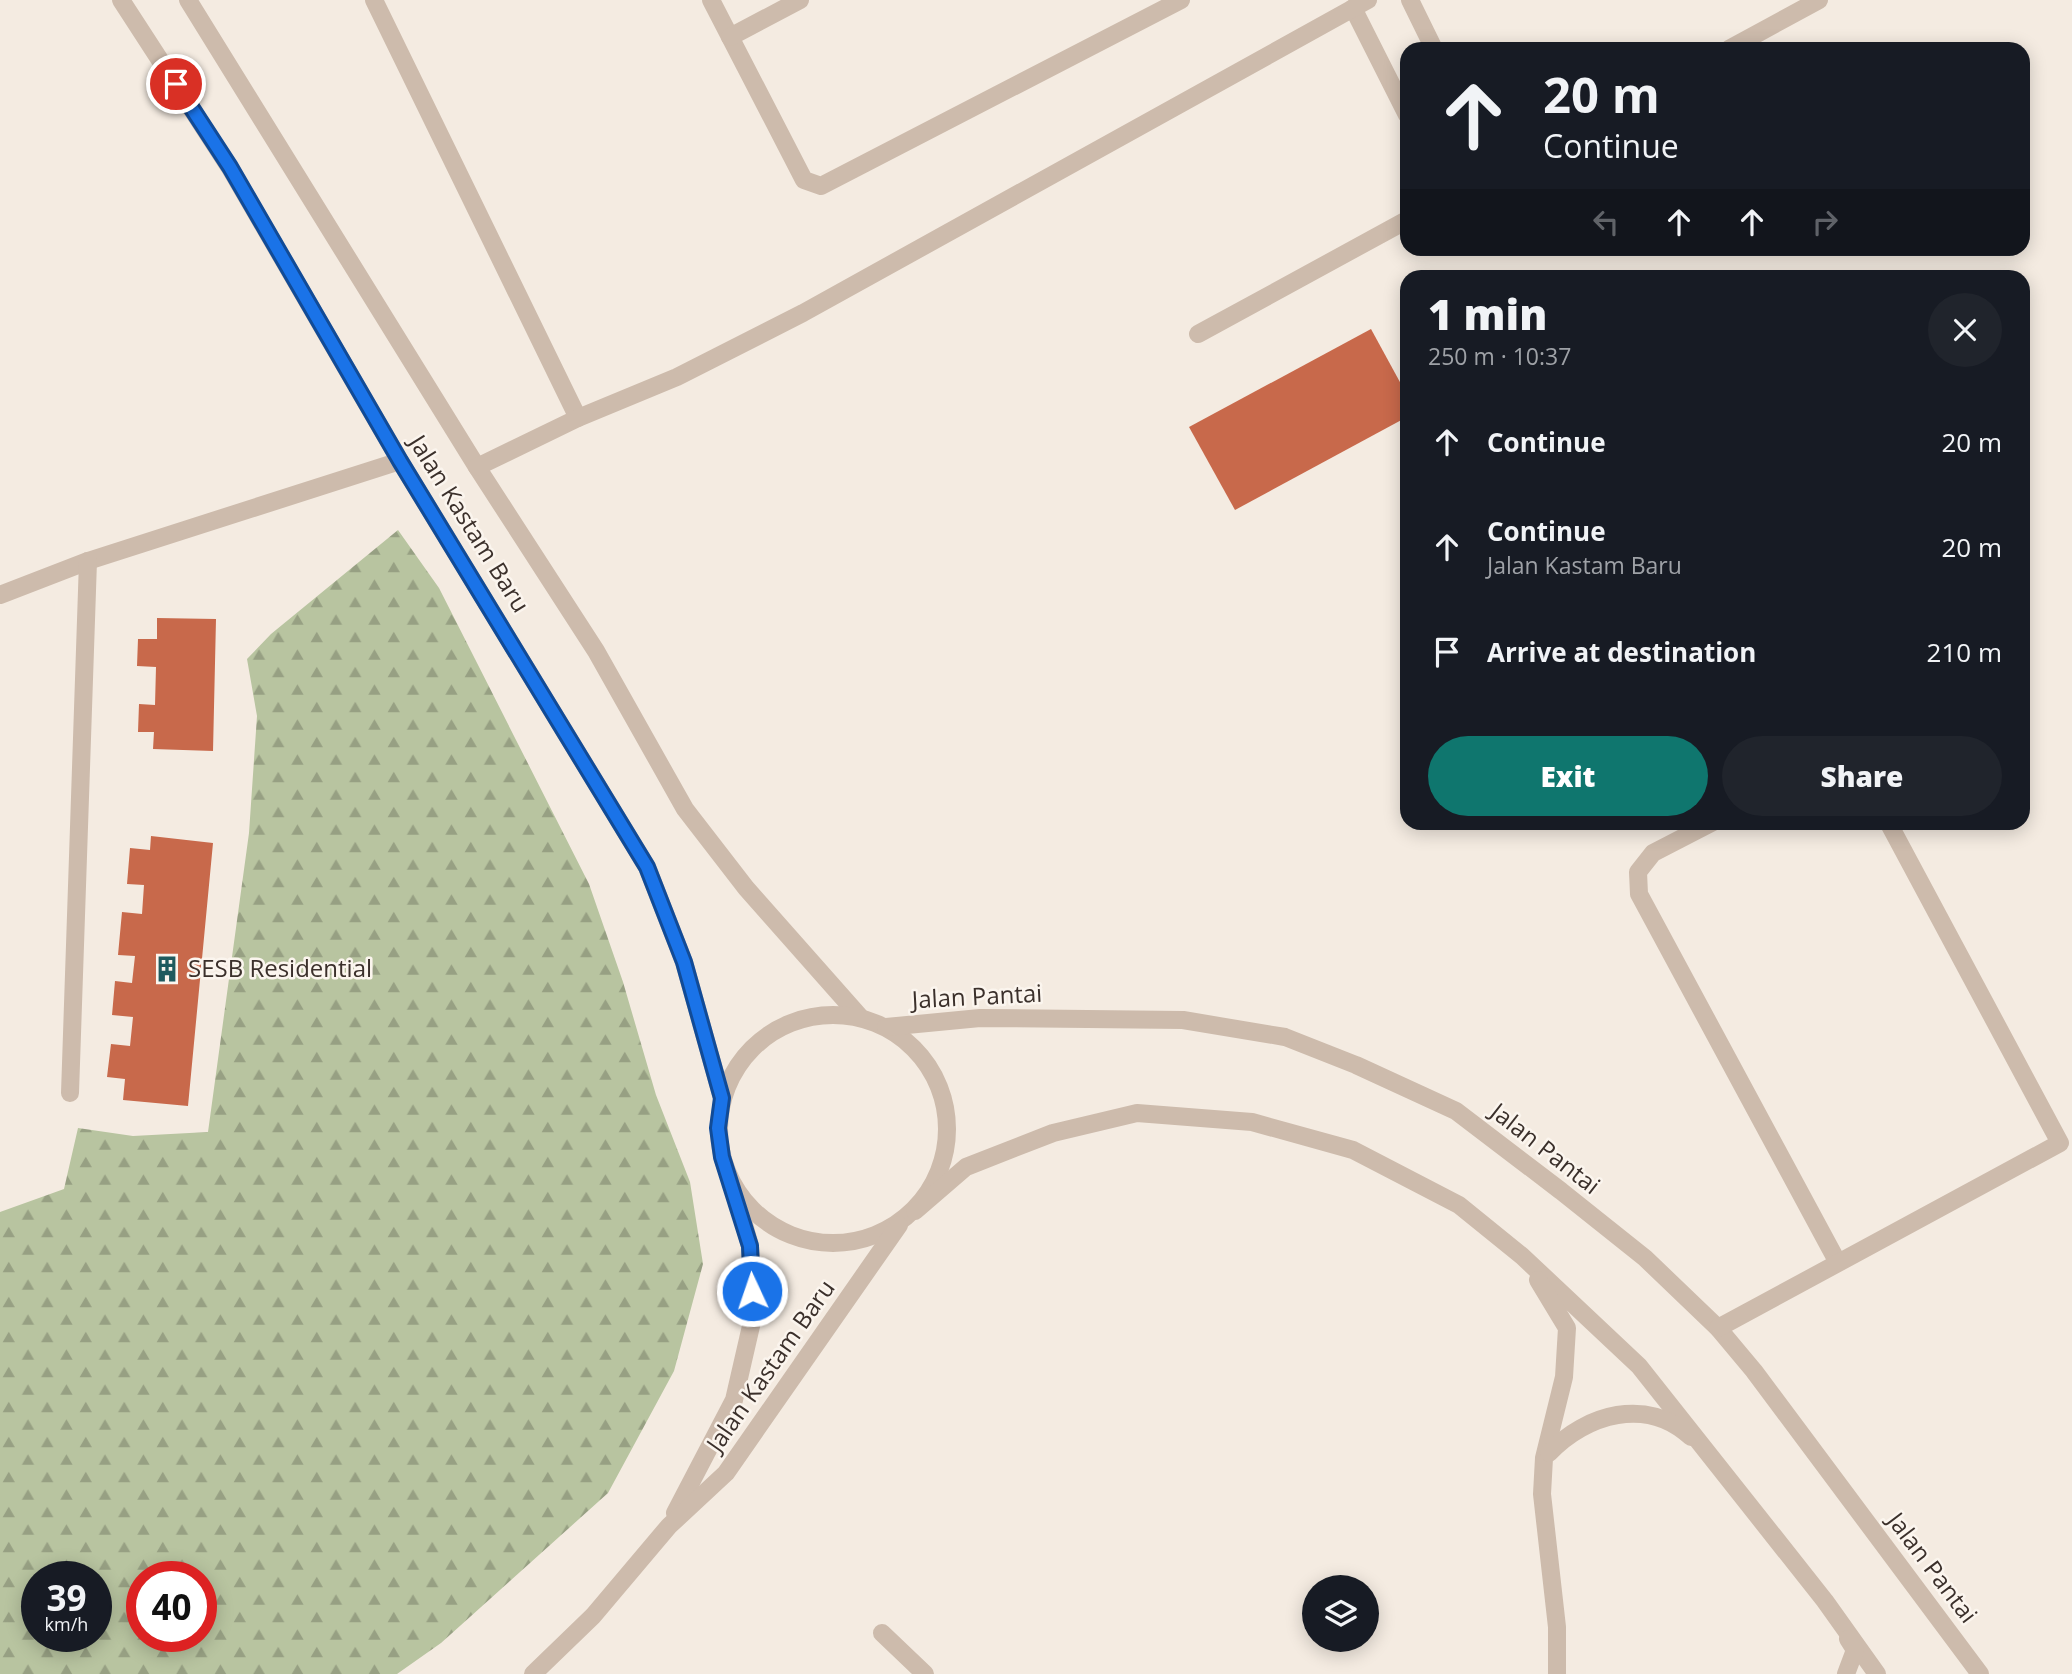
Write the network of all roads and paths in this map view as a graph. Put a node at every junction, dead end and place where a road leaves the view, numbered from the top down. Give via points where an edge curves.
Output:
1 (121, 0) edge
2 (188, 0) edge
3 (374, 0) edge
4 (711, 0) edge
5 (800, 0) edge
6 (1181, 0) edge
7 (1410, 0) edge
8 (1819, 0) edge
9 (1360, 4) edge
10 (730, 37) junction
11 (1431, 42) edge
12 (1742, 42) edge
13 (1400, 98) edge
14 (1400, 224) edge
15 (1198, 334) dead end
16 (578, 418) junction
17 (400, 461) junction
18 (477, 467) junction
19 (88, 561) junction
20 (0, 595) edge
21 (1698, 830) edge
22 (1892, 830) edge
23 (861, 1018) junction
24 (886, 1027) junction
25 (70, 1093) dead end
26 (722, 1098) junction
27 (733, 1185) junction
28 (915, 1211) junction
29 (900, 1223) junction
30 (1522, 1256) junction
31 (1837, 1261) junction
32 (1718, 1328) junction
33 (1707, 1451) junction
34 (1544, 1458) junction
35 (669, 1525) junction
36 (1825, 1601) junction
37 (882, 1633) dead end
38 (533, 1674) edge
39 (925, 1674) edge
40 (1557, 1674) edge
41 (1846, 1674) edge
42 (1877, 1674) edge
43 (1980, 1674) edge

1 - 17 street, Jalan Kastam Baru via 230,167
2 - 18 street, Jalan Kastam Baru
3 - 16 street
4 - 10 street
5 - 10 street
6 - 10 street via 821,186 804,180
7 - 11 street
8 - 12 street
9 - 13 street
9 - 16 street via 803,313 677,377
14 - 15 street
16 - 18 street
17 - 19 street
17 - 26 street, Jalan Kastam Baru via 647,867 684,962
18 - 23 street, Jalan Kastam Baru via 596,651 685,808 746,888
19 - 20 street
19 - 25 street
21 - 31 street via 1653,853 1638,872 1639,894
22 - 31 street via 2060,1143
23 - 24 street
23 - 26 street via 826,1014 791,1022 761,1040 745,1057
24 - 28 street via 915,1048 936,1078 947,1112 947,1148 936,1182
24 - 32 street, Jalan Pantai via 979,1018 1093,1017 1183,1020 1285,1037 1456,1111 1646,1258
26 - 27 street via 718,1128 722,1157
27 - 29 street via 757,1215 789,1236 827,1244 866,1240
27 - 35 street, Jalan Kastam Baru via 750,1246 754,1313 734,1400
28 - 29 street
28 - 30 street via 966,1167 1053,1133 1136,1113 1252,1122 1353,1150 1459,1205
29 - 35 street, Jalan Kastam Baru via 726,1474
30 - 33 street via 1639,1366
30 - 34 street via 1567,1328 1560,1400
31 - 32 street
32 - 43 street, Jalan Pantai
33 - 34 street via 1684,1430 1654,1417 1623,1413 1566,1435
33 - 36 street
34 - 40 street via 1542,1494 1557,1627
35 - 38 street, Jalan Kastam Baru via 593,1616
36 - 41 street via 1855,1650
36 - 42 street
37 - 39 street

